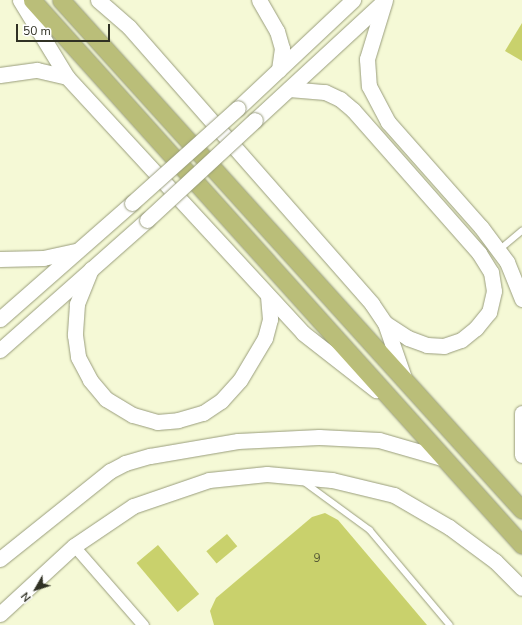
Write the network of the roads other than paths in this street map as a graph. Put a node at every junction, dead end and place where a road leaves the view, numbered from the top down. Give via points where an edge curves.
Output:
1 (20, 0) edge
2 (32, 0) edge
3 (62, 0) edge
4 (259, 0) edge
5 (353, 0) edge
6 (385, 0) edge
7 (104, 2) edge
8 (280, 70) junction
9 (0, 75) edge
10 (67, 76) junction
11 (290, 89) junction
12 (522, 231) edge
13 (499, 250) junction
14 (77, 251) junction
15 (0, 259) edge
16 (91, 270) junction
17 (268, 297) junction
18 (522, 299) edge
19 (0, 319) edge
20 (385, 323) junction
21 (0, 350) edge
22 (405, 381) junction
23 (397, 406) junction
24 (522, 413) edge
25 (522, 455) edge
26 (445, 459) junction
27 (295, 475) junction
28 (522, 510) edge
29 (522, 545) edge
30 (74, 546) junction
31 (0, 559) edge
32 (522, 588) edge
33 (0, 614) edge
34 (142, 625) edge
35 (450, 625) edge

1 - 10 main road
2 - 23 main road
3 - 22 main road
4 - 8 main road via 277,31 282,48
5 - 8 main road
6 - 11 main road
6 - 13 main road via 367,59 370,86 388,122
7 - 20 main road via 130,27
8 - 14 main road, bridge
9 - 10 main road via 37,70
10 - 17 main road
11 - 16 main road, bridge
11 - 20 main road via 325,92 340,99 353,110 479,253 491,272 494,290 489,312 476,328 461,340 444,346 427,345 408,338
12 - 13 lane
13 - 18 main road via 507,262
14 - 15 main road via 43,258
14 - 19 main road
16 - 17 main road via 77,304 75,335 78,357 90,380 106,399 133,415 157,422 178,420 203,413 221,401 240,380 265,338 270,319
16 - 21 main road
17 - 23 main road via 303,333
20 - 22 main road
22 - 28 main road
23 - 26 main road
24 - 25 main road
26 - 29 main road
26 - 31 main road via 379,440 319,437 238,441 150,456 125,463 110,471
27 - 30 main road via 267,474 209,480 133,506
27 - 32 main road via 332,480 394,496 449,527 495,561
27 - 35 lane via 370,530
30 - 33 main road
30 - 34 street

